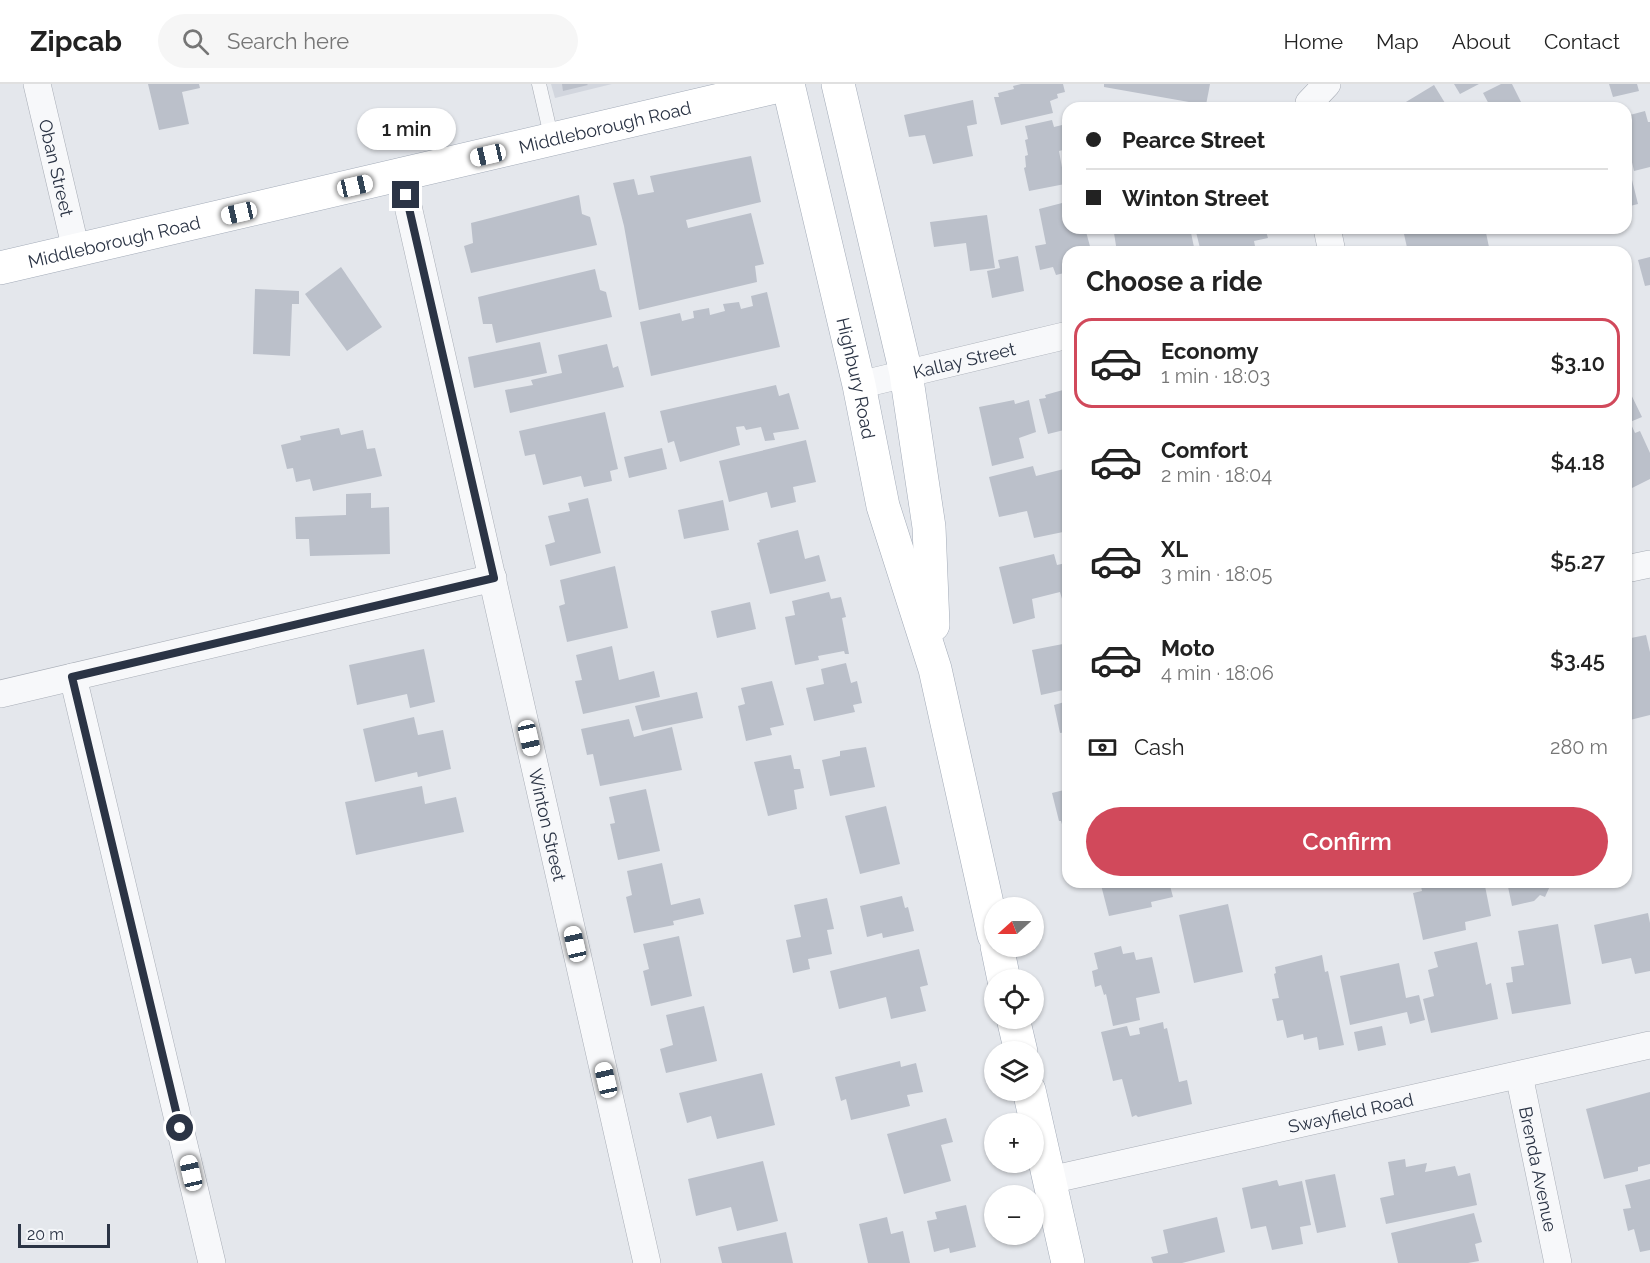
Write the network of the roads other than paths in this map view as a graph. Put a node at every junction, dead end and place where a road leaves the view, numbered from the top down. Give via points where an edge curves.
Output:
1 (37, 84) edge
2 (539, 84) edge
3 (788, 84) edge
4 (838, 84) edge
5 (552, 140) junction
6 (401, 176) junction
7 (76, 250) junction
8 (0, 268) edge
9 (1062, 336) edge
10 (906, 373) junction
11 (859, 385) junction
12 (1650, 564) edge
13 (1632, 568) edge
14 (494, 578) junction
15 (934, 669) junction
16 (72, 677) junction
17 (0, 694) edge
18 (985, 897) edge
19 (1650, 1046) edge
20 (1519, 1075) junction
21 (1032, 1101) edge
22 (1050, 1180) junction
23 (212, 1263) edge
24 (647, 1263) edge
25 (1068, 1263) edge
26 (1558, 1263) edge

1 - 7 street, Oban Street
2 - 5 lane
3 - 5 main road, Middleborough Road
3 - 11 main road, Highbury Road
4 - 10 main road, Highbury Road
5 - 6 main road, Middleborough Road
6 - 7 main road, Middleborough Road
6 - 14 street, Winton Street
7 - 8 main road, Middleborough Road
9 - 10 street, Kallay Street
10 - 11 street, Kallay Street
10 - 15 main road, Highbury Road via 929,527
11 - 15 main road, Highbury Road via 883,506
12 - 13 street
14 - 16 street
14 - 24 street, Winton Street
15 - 18 main road, Highbury Road
16 - 17 street
16 - 23 street
19 - 20 street, Swayfield Road
20 - 22 street, Swayfield Road
20 - 26 street, Brenda Avenue
21 - 22 main road
22 - 25 main road

